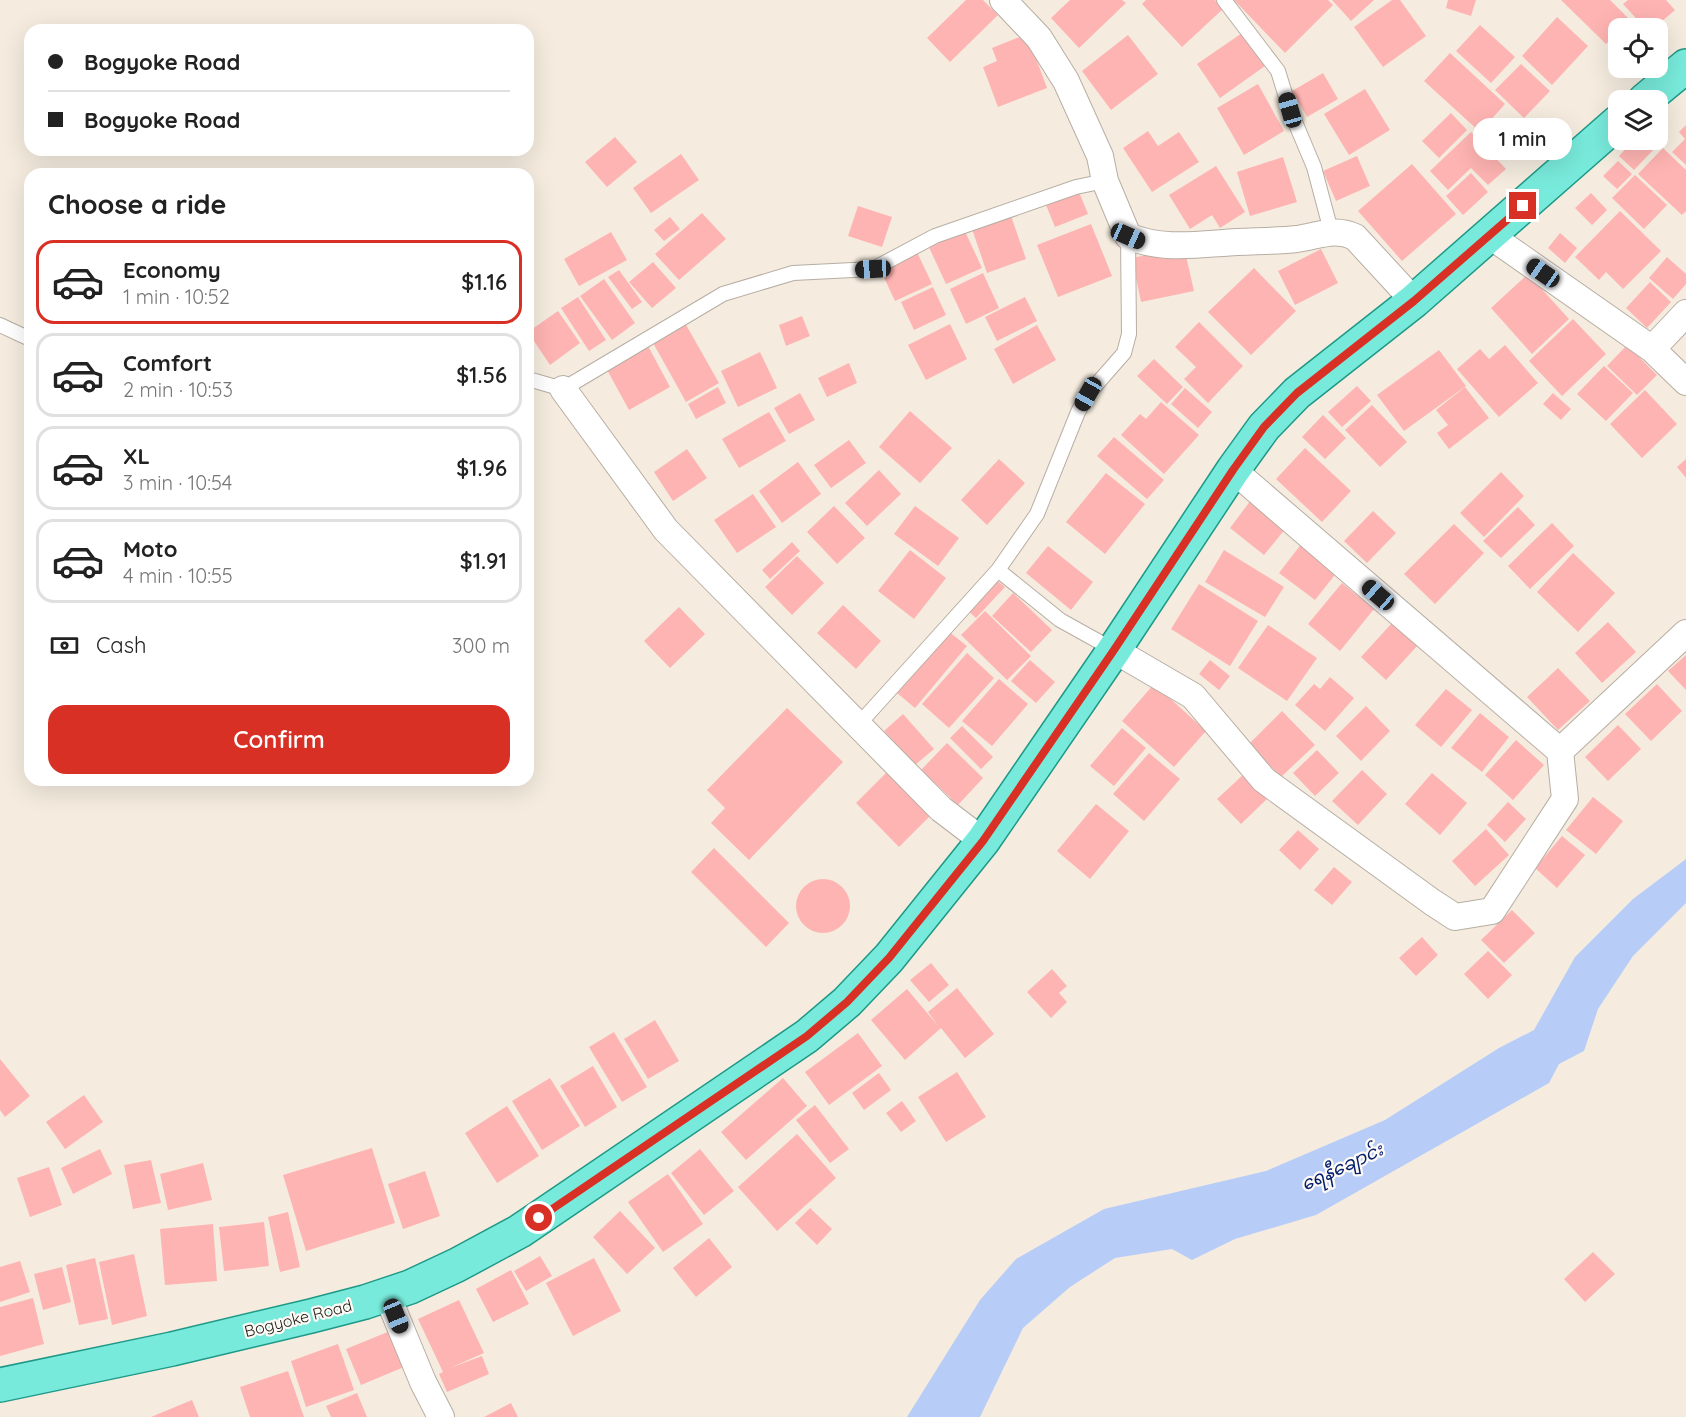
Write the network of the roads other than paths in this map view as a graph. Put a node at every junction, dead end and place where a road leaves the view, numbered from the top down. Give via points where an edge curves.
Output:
1 (1003, 0) edge
2 (1224, 0) edge
3 (1686, 66) edge
4 (1657, 90) edge
5 (1608, 131) edge
6 (1105, 181) junction
7 (1331, 231) junction
8 (1489, 235) junction
9 (1128, 236) junction
10 (1414, 301) junction
11 (1686, 313) edge
12 (0, 325) edge
13 (24, 336) edge
14 (1652, 349) junction
15 (534, 381) edge
16 (1686, 382) edge
17 (563, 389) junction
18 (1233, 470) junction
19 (998, 570) junction
20 (1686, 633) edge
21 (1114, 650) junction
22 (859, 724) junction
23 (1560, 752) junction
24 (983, 841) junction
25 (387, 1295) junction
26 (0, 1385) edge
27 (441, 1417) edge

1 - 6 street via 1039,38 1066,81 1100,156
2 - 7 lane via 1278,71 1314,167
3 - 4 main road
5 - 8 main road, Bogyoke Road
6 - 9 street
6 - 17 lane via 935,237 873,269 793,273 723,294
7 - 9 street via 1297,238 1172,245 1144,243
7 - 10 street via 1355,237
8 - 10 main road, Bogyoke Road
8 - 14 street
9 - 19 lane via 1129,334 1124,353 1088,394 1037,514
10 - 18 main road, Bogyoke Road via 1297,393 1264,427
11 - 14 street
12 - 13 lane
14 - 16 street
15 - 17 lane
17 - 22 street via 666,530
18 - 21 main road, Bogyoke Road
18 - 23 street
19 - 21 lane via 1060,620
19 - 22 lane
20 - 23 street
21 - 23 street via 1193,696 1264,780 1455,917 1492,911 1565,799
21 - 24 main road, Bogyoke Road
22 - 24 street via 941,809
24 - 25 main road, Bogyoke Road via 889,958 807,1036 520,1231 457,1266
25 - 26 main road, Bogyoke Road via 172,1349
25 - 27 street

